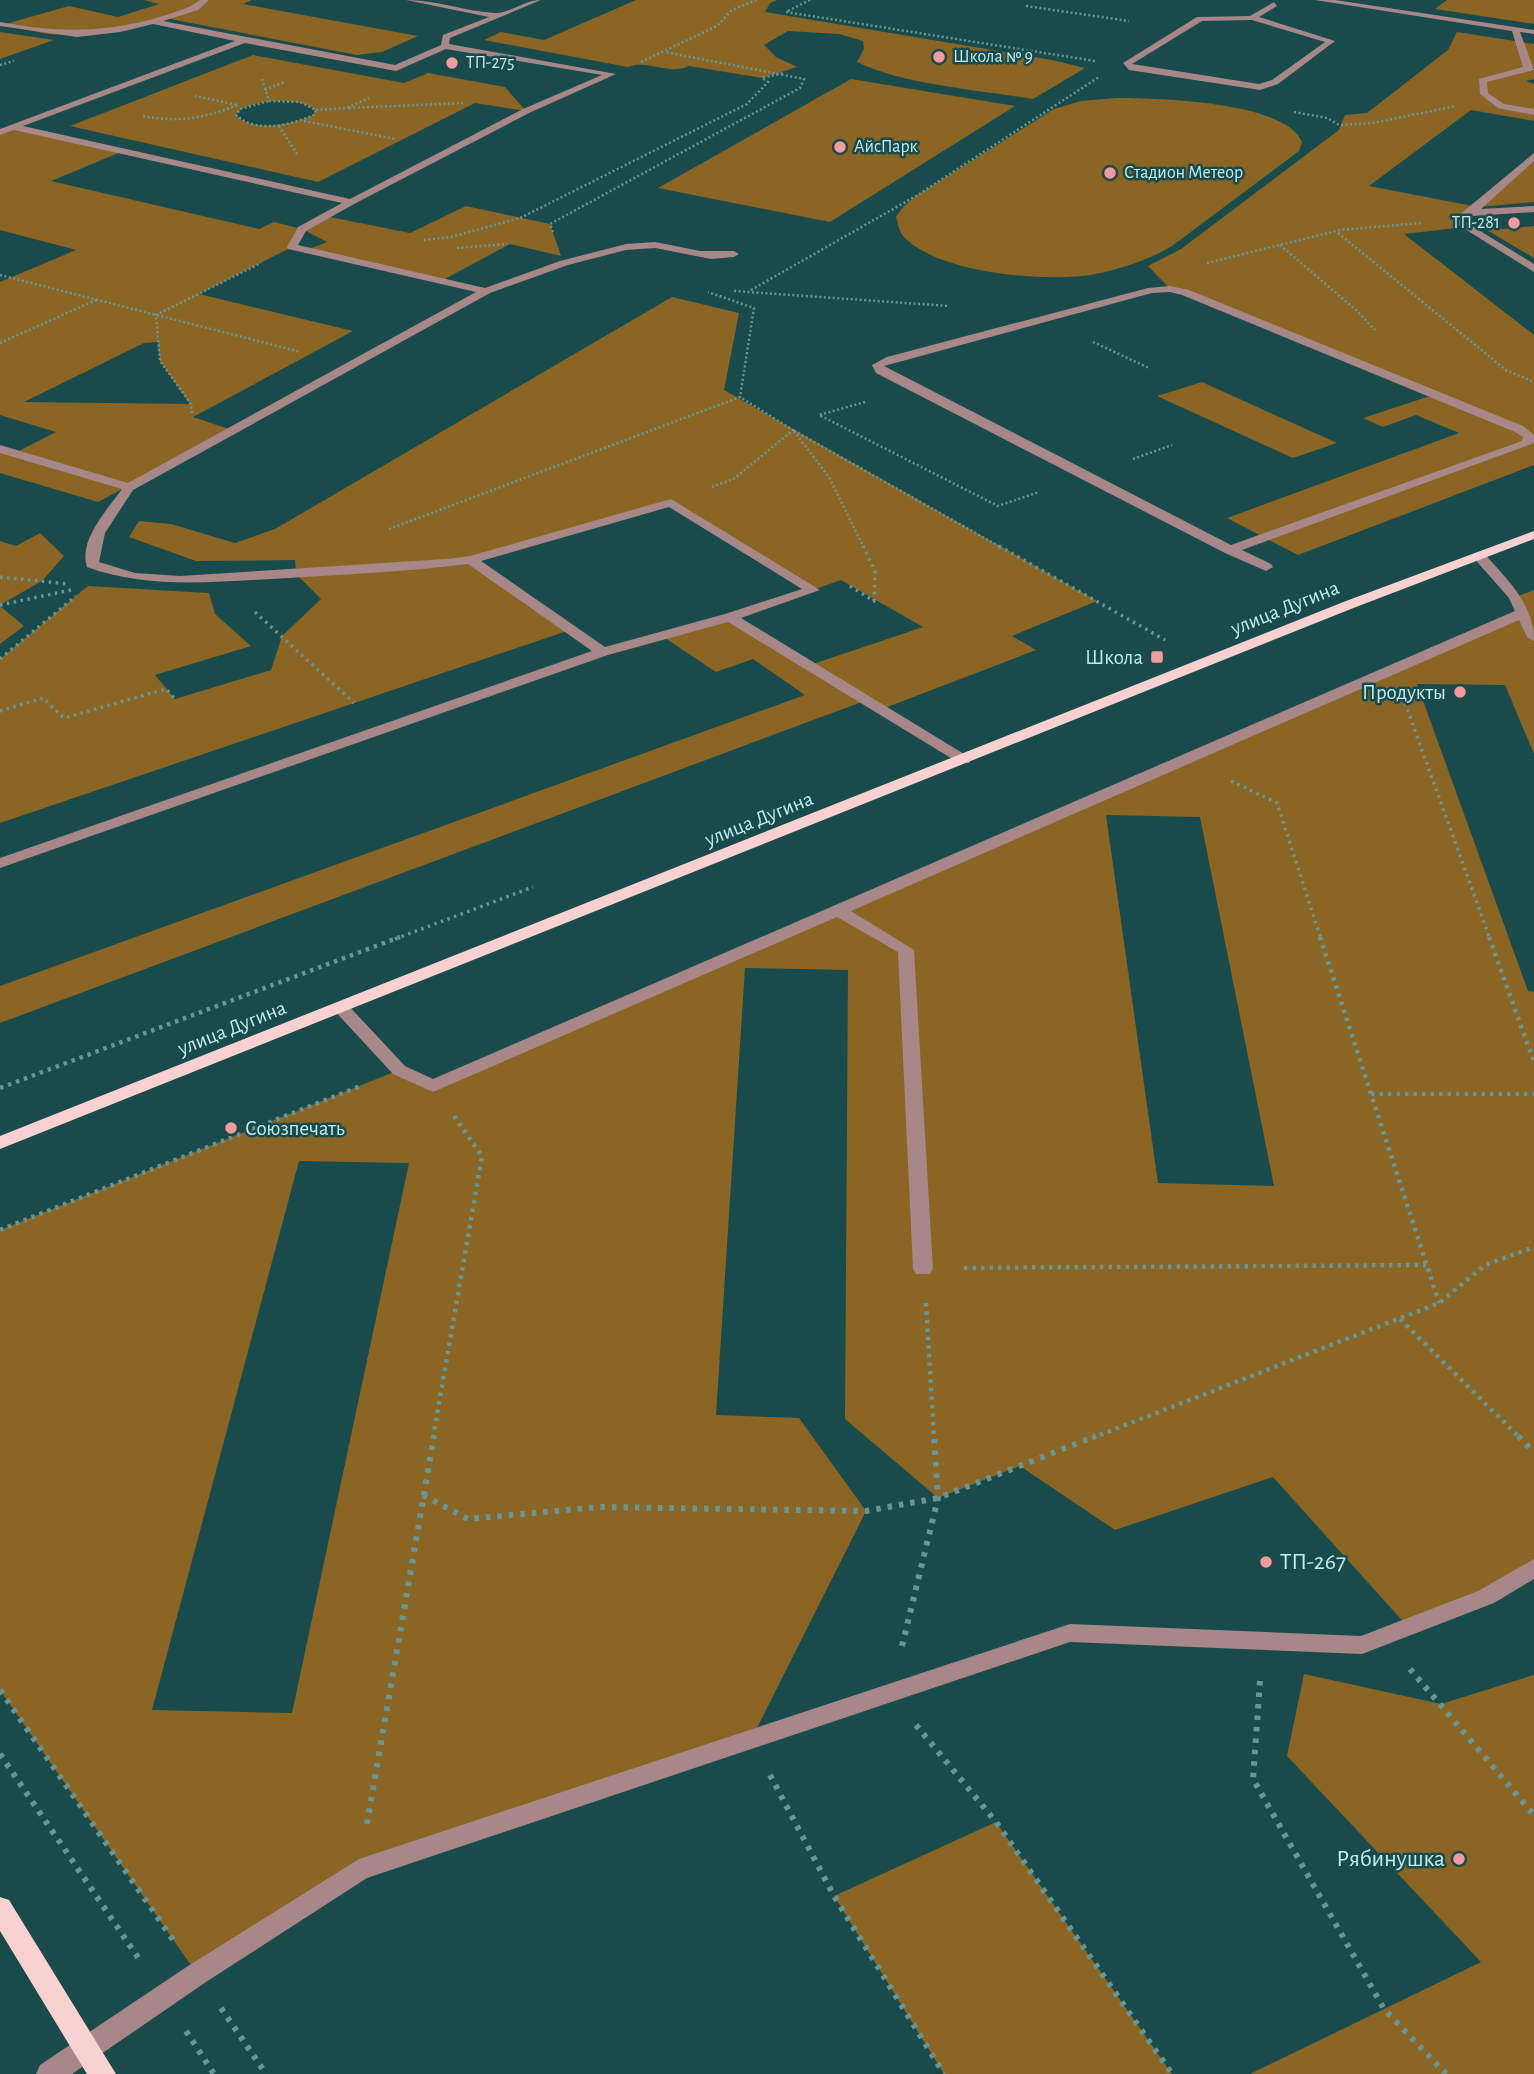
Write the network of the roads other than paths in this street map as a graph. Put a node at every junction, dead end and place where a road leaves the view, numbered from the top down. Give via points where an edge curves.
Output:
1 (205, 0) edge
2 (410, 0) edge
3 (537, 0) edge
4 (1319, 0) edge
5 (1274, 4) dead end
6 (498, 16) junction
7 (1252, 18) junction
8 (155, 22) junction
9 (0, 24) edge
10 (1515, 29) junction
11 (1534, 32) edge
12 (244, 40) junction
13 (445, 46) junction
14 (1531, 68) edge
15 (1534, 113) edge
16 (13, 127) junction
17 (0, 132) edge
18 (1534, 156) edge
19 (351, 202) junction
20 (1534, 209) edge
21 (1471, 213) junction
22 (734, 254) dead end
23 (1534, 269) edge
24 (486, 291) junction
25 (0, 449) edge
26 (129, 487) junction
27 (1534, 535) edge
28 (1230, 550) junction
29 (1479, 556) junction
30 (471, 560) junction
31 (1266, 567) dead end
32 (1523, 613) junction
33 (730, 617) junction
34 (1534, 637) edge
35 (603, 652) junction
36 (964, 760) junction
37 (0, 863) edge
38 (838, 910) junction
39 (341, 1008) junction
40 (0, 1143) edge
41 (923, 1269) road end
42 (1534, 1569) edge
43 (0, 1908) edge
44 (87, 2047) junction
45 (50, 2074) edge
46 (102, 2074) edge

1 - 8 street
2 - 6 street
3 - 6 street
4 - 10 street
5 - 7 street
6 - 13 street via 446,37
7 - 7 street via 1331,41 1275,82 1259,87 1129,67 1127,63 1200,19
8 - 9 street via 85,36
8 - 12 street
10 - 11 street
10 - 14 street
12 - 13 street via 396,68
12 - 16 street
13 - 19 street via 612,74 526,111
14 - 15 street via 1482,81 1484,94 1501,106
16 - 17 street
16 - 19 street
18 - 21 street
19 - 24 street via 302,229 292,247
20 - 21 street
21 - 23 street via 1457,221
22 - 24 street via 707,256 658,246 628,247
24 - 26 street
25 - 26 street
26 - 30 street via 98,534 92,565 138,579 403,569
27 - 29 main road, улица Дугина
28 - 28 street via 880,371 878,365 1041,318 1170,289 1285,332 1529,436 1528,443
28 - 31 street
29 - 32 street
29 - 36 main road, улица Дугина
30 - 33 street via 671,503 813,590
30 - 35 street
32 - 34 street
32 - 38 street
33 - 35 street
33 - 36 street
35 - 37 street
36 - 39 main road, улица Дугина
38 - 39 street via 433,1086 399,1070
38 - 41 street via 906,950
39 - 40 main road, улица Дугина
42 - 44 street via 1486,1597 1363,1646 1070,1633 359,1870
43 - 44 main road
44 - 45 street
44 - 46 main road

